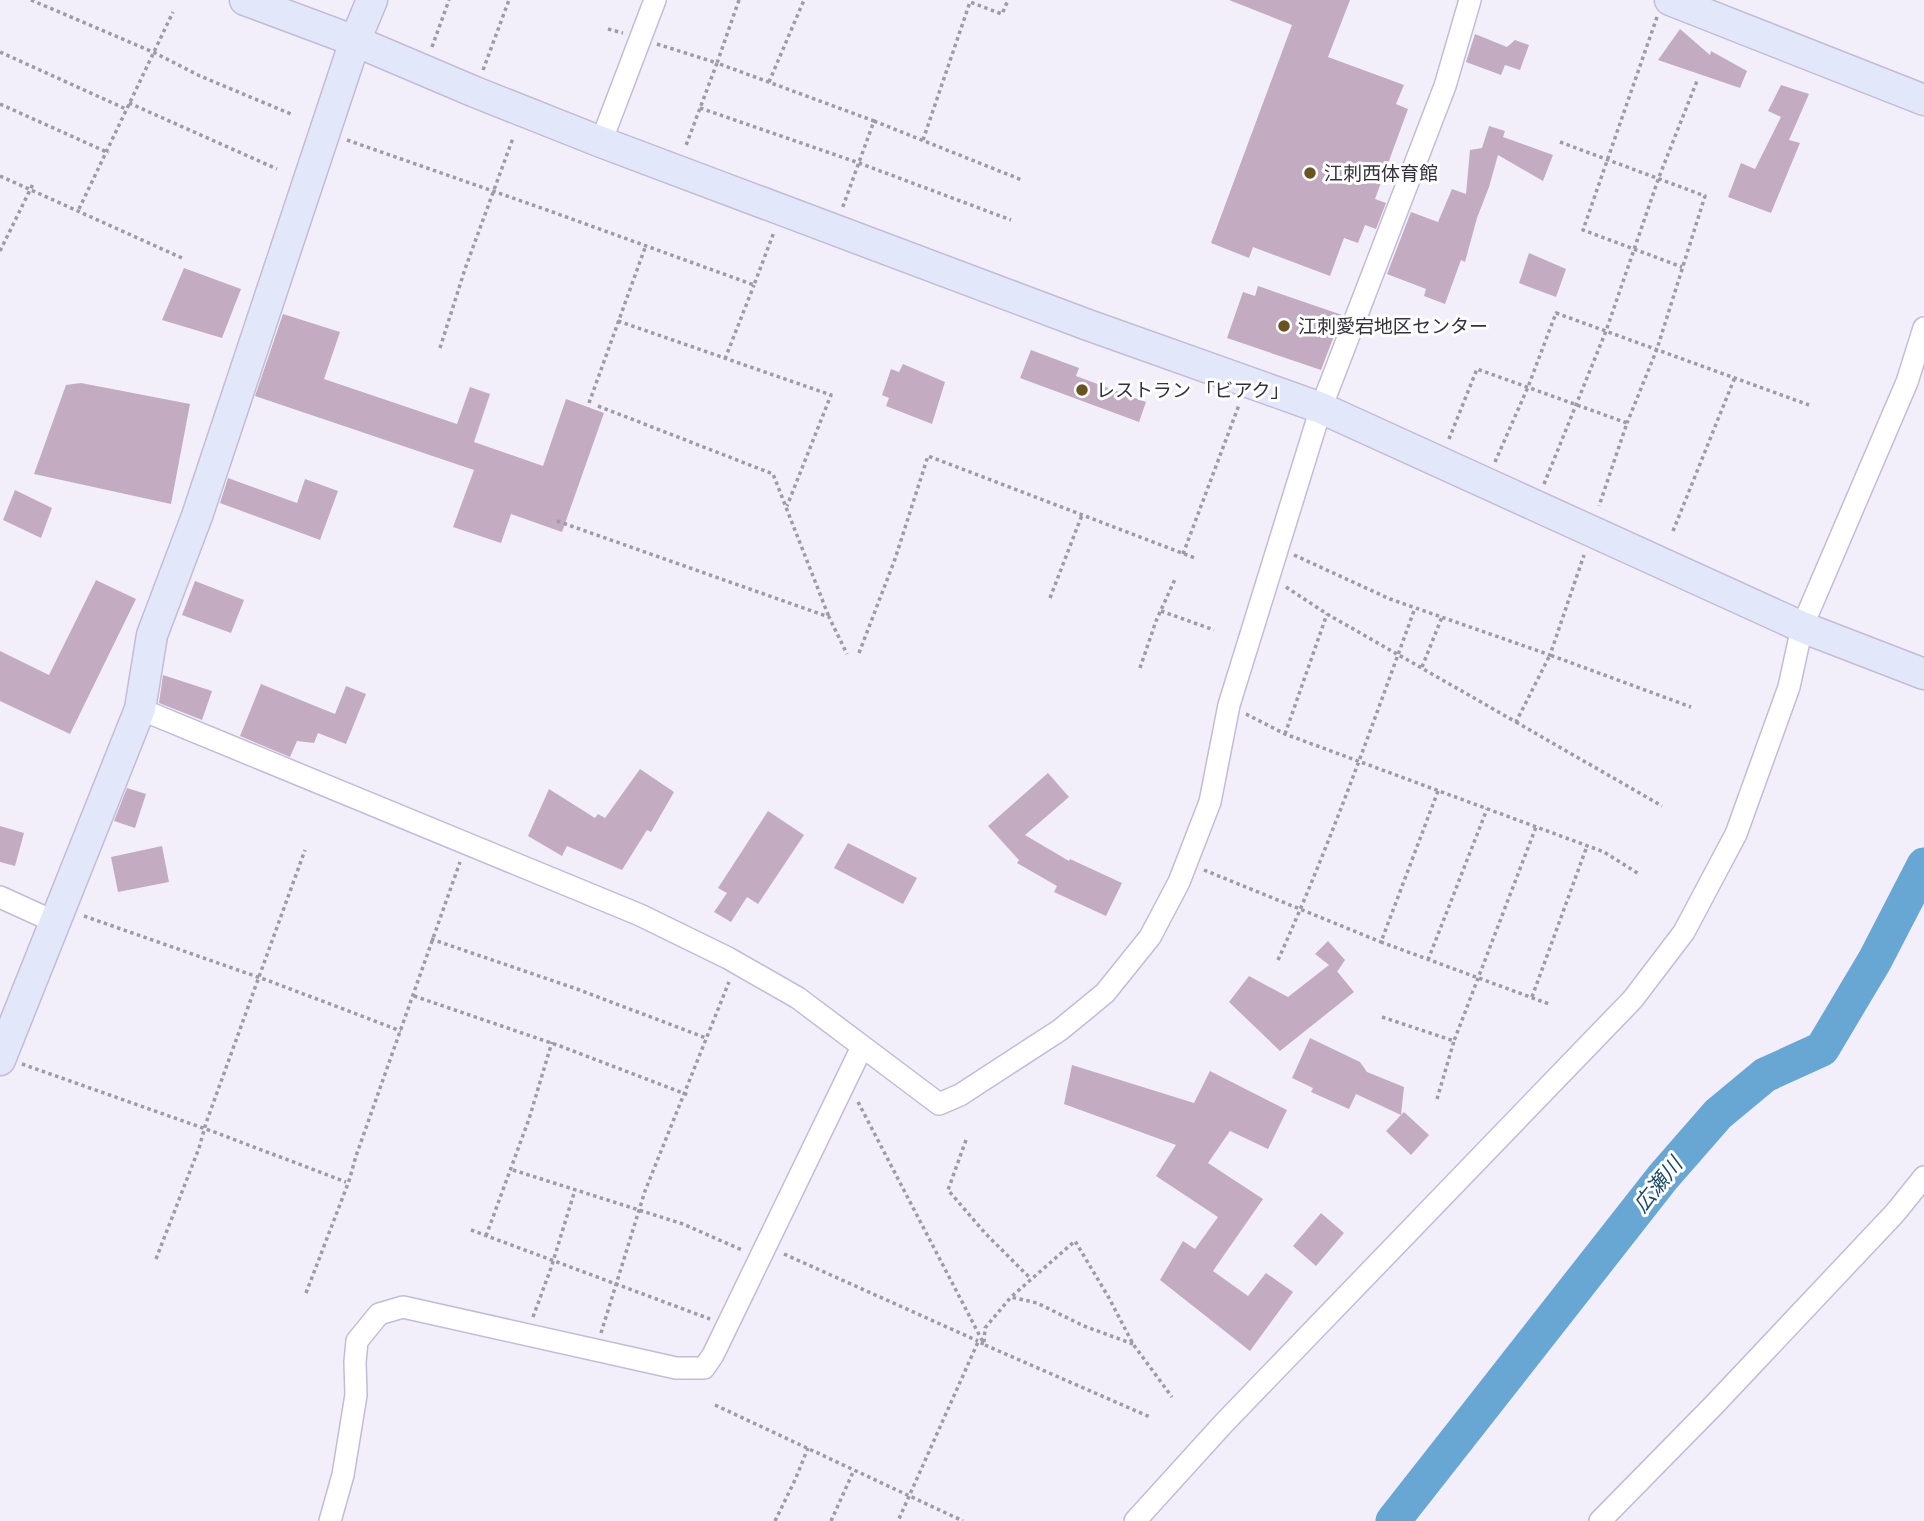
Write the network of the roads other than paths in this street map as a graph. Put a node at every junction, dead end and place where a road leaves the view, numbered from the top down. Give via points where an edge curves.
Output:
1 (245, 0) edge
2 (372, 0) edge
3 (655, 0) edge
4 (1470, 0) edge
5 (1664, 8) edge
6 (355, 41) junction
7 (1924, 100) edge
8 (601, 142) junction
9 (1924, 328) edge
10 (1321, 408) junction
11 (1810, 631) junction
12 (1924, 674) edge
13 (140, 709) junction
14 (0, 897) edge
15 (65, 918) junction
16 (862, 1047) junction
17 (6, 1061) edge
18 (1924, 1177) edge
19 (330, 1521) edge
20 (1135, 1521) edge
21 (1600, 1521) edge

1 - 6 street
2 - 6 street
3 - 8 street
4 - 10 street via 1444,86
5 - 7 street
6 - 8 street
6 - 13 street via 197,516 152,635
8 - 10 street
9 - 11 street
10 - 11 street
10 - 16 street via 1228,705 1210,802 1179,881 1150,937 1105,993 1071,1023 939,1104
11 - 12 street
11 - 20 street via 1736,834 1684,932 1633,999
13 - 15 street
13 - 16 street via 640,915 798,998
14 - 15 street
15 - 17 street
16 - 19 street via 704,1368 676,1368 403,1307 379,1314 357,1341 356,1395
18 - 21 street via 1762,1355

